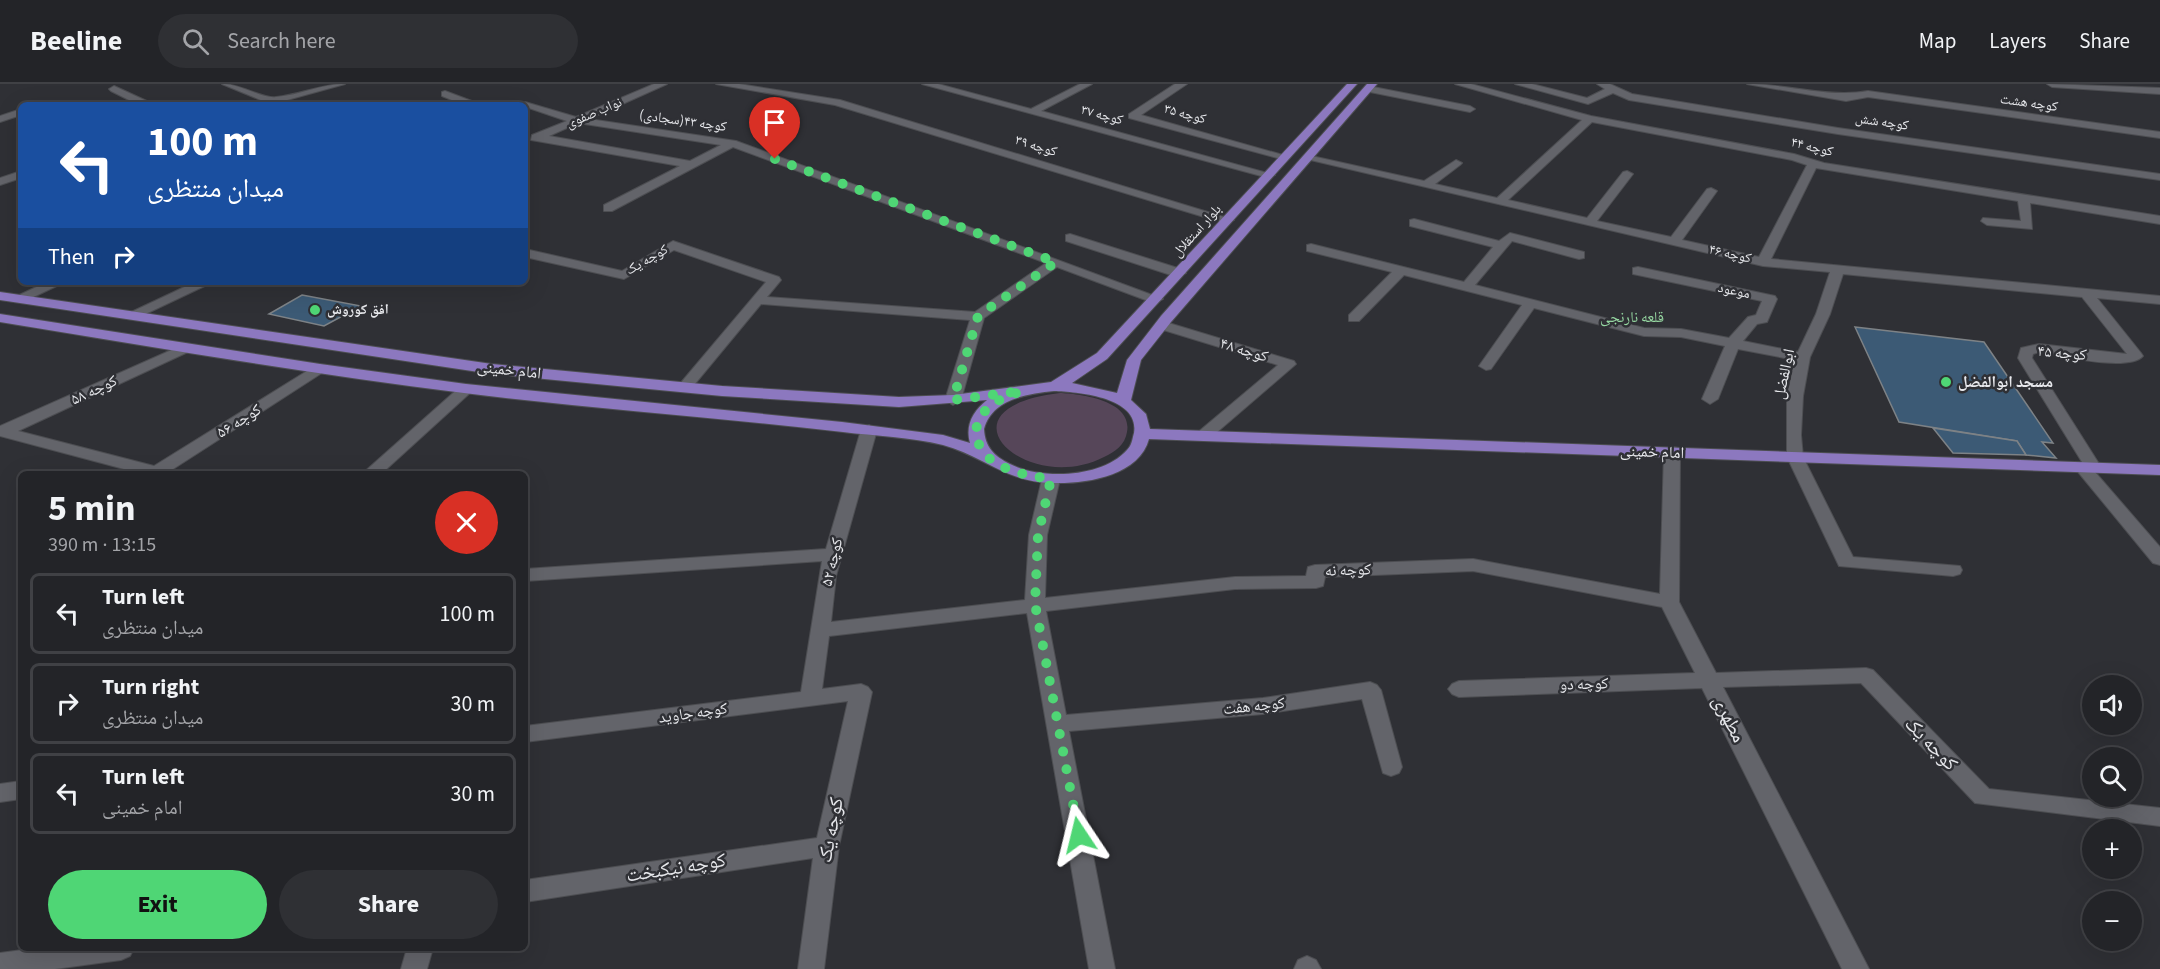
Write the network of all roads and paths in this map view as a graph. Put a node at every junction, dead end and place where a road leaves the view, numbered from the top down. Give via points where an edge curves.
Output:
1 (227, 84) edge
2 (340, 84) edge
3 (662, 84) edge
4 (722, 84) edge
5 (798, 84) edge
6 (927, 84) edge
7 (1087, 84) edge
8 (1182, 84) edge
9 (1352, 84) edge
10 (1460, 84) edge
11 (1520, 84) edge
12 (1752, 84) edge
13 (1858, 84) edge
14 (2052, 84) edge
15 (1370, 86) edge
16 (1607, 87) edge
17 (114, 89) dead end
18 (2160, 91) edge
19 (781, 92) junction
20 (445, 94) dead end
21 (1862, 95) junction
22 (273, 101) junction
23 (141, 102) edge
24 (269, 102) edge
25 (465, 102) edge
26 (0, 105) edge
27 (528, 106) edge
28 (18, 109) edge
29 (1470, 109) dead end
30 (18, 111) edge
31 (1032, 112) junction
32 (0, 119) edge
33 (1590, 119) junction
34 (576, 120) junction
35 (2160, 135) edge
36 (536, 137) junction
37 (528, 141) edge
38 (732, 143) junction
39 (1286, 157) junction
40 (1307, 158) junction
41 (1456, 163) dead end
42 (1813, 163) junction
43 (689, 164) junction
44 (0, 172) edge
45 (1627, 174) dead end
46 (1269, 175) junction
47 (18, 176) edge
48 (2160, 177) edge
49 (0, 182) edge
50 (1426, 185) junction
51 (1711, 191) dead end
52 (2024, 199) junction
53 (1498, 202) junction
54 (608, 208) dead end
55 (1228, 220) junction
56 (2160, 220) edge
57 (1987, 221) dead end
58 (1590, 222) junction
59 (1414, 223) dead end
60 (1070, 238) dead end
61 (1674, 242) junction
62 (1501, 245) junction
63 (1311, 248) dead end
64 (528, 254) edge
65 (1579, 255) dead end
66 (1762, 261) junction
67 (1056, 262) junction
68 (1838, 269) junction
69 (1401, 271) junction
70 (1638, 271) dead end
71 (1179, 273) junction
72 (51, 285) edge
73 (199, 285) edge
74 (1467, 287) junction
75 (2085, 292) junction
76 (0, 296) edge
77 (20, 298) junction
78 (1155, 298) junction
79 (756, 300) junction
80 (2160, 300) edge
81 (1531, 303) junction
82 (132, 315) junction
83 (978, 316) junction
84 (0, 318) edge
85 (1354, 318) dead end
86 (1162, 325) junction
87 (1733, 343) junction
88 (185, 348) junction
89 (1803, 357) junction
90 (1486, 366) dead end
91 (320, 369) junction
92 (1054, 386) junction
93 (684, 388) junction
94 (466, 389) junction
95 (1022, 391) junction
96 (1710, 399) dead end
97 (953, 400) junction
98 (1123, 401) junction
99 (869, 430) junction
100 (1, 431) edge
101 (1144, 434) junction
102 (1203, 436) junction
103 (1672, 452) junction
104 (983, 453) junction
105 (1795, 457) junction
106 (2088, 467) junction
107 (2160, 470) edge
108 (152, 471) edge
109 (163, 471) edge
110 (374, 471) edge
111 (1051, 479) junction
112 (833, 554) junction
113 (2160, 559) edge
114 (1953, 570) dead end
115 (528, 575) edge
116 (1669, 602) junction
117 (1035, 604) junction
118 (820, 630) junction
119 (1708, 679) junction
120 (1459, 689) dead end
121 (861, 692) joint
122 (812, 696) junction
123 (1059, 724) junction
124 (528, 734) edge
125 (1391, 767) dead end
126 (18, 790) edge
127 (0, 792) edge
128 (2160, 817) edge
129 (826, 846) junction
130 (528, 891) edge
131 (100, 951) edge
132 (419, 951) edge
133 (0, 965) edge
134 (414, 969) edge
135 (811, 969) edge
136 (1102, 969) edge
137 (1856, 969) edge

1 - 22 street
2 - 22 street
3 - 34 street, نواب صفوی
4 - 19 street
5 - 19 street
6 - 31 street, کوچه ۳۷
7 - 31 street
8 - 39 street, کوچه ۳۵ via 1133,116
9 - 39 main road, بلوار استقلال
10 - 33 street, کوچه ۴۴
11 - 16 street via 1588,101
12 - 21 street, کوچه هشت via 1846,98
13 - 21 street
14 - 18 street
15 - 29 street
15 - 40 main road
16 - 48 street, کوچه شش via 1629,96 1838,131
17 - 23 street
19 - 55 street, کوچه ۳۹ via 836,102
20 - 25 street
21 - 35 street, کوچه هشت
22 - 24 street
26 - 28 street
27 - 34 street, کوچه ۴۳(سجادی)
30 - 32 street
31 - 46 street, کوچه ۳۷
33 - 42 street, کوچه ۴۴
33 - 53 street
34 - 36 street, نواب صفوی
34 - 38 street, کوچه ۴۳(سجادی)
36 - 37 street, نواب صفوی
36 - 43 street
38 - 43 street
38 - 67 street, کوچه ۴۳(سجادی)
39 - 46 main road, بلوار استقلال
40 - 50 street, کوچه ۴۶
40 - 86 main road
41 - 50 street
42 - 52 street, کوچه ۴۴
42 - 66 street
43 - 54 street
44 - 47 street
45 - 58 street
46 - 55 main road, بلوار استقلال
47 - 49 street
50 - 53 street, کوچه ۴۶
51 - 61 street
52 - 56 street, کوچه ۴۴
52 - 57 street via 2028,226
53 - 58 street, کوچه ۴۶
55 - 71 main road, بلوار استقلال
58 - 61 street, کوچه ۴۶
59 - 62 street
60 - 71 street
61 - 66 street, کوچه ۴۶
62 - 65 street via 1510,237
62 - 74 street
63 - 69 street
64 - 79 street, کوچه یک via 624,275 673,245 774,279
66 - 68 street, کوچه ۴۶
67 - 78 street, کوچه ۴۳(سجادی)
67 - 83 street
68 - 75 street, کوچه ۴۶
68 - 89 street, ابوالفضل
69 - 74 street
69 - 85 street
70 - 87 street, موعود via 1770,299 1762,320 1753,320
71 - 78 main road, بلوار استقلال
72 - 77 street
73 - 82 street
74 - 81 street
75 - 80 street, کوچه ۴۶
75 - 106 street, کوچه ۴۵ via 2136,357 2125,360 2039,348 2026,351 2025,358
76 - 77 main road, امام خمینی
77 - 82 main road, امام خمینی
78 - 92 main road, بلوار استقلال via 1102,356
79 - 83 street
79 - 93 street
81 - 87 street via 1644,332 1681,333
81 - 90 street
82 - 93 main road, امام خمینی via 492,369
83 - 97 street
84 - 88 main road, امام خمینی
86 - 98 main road via 1134,360
86 - 102 street, کوچه ۴۸ via 1288,364
87 - 89 street
87 - 96 street
88 - 91 main road, امام خمینی
88 - 100 street, کوچه ۵۸
89 - 105 street, ابوالفضل via 1795,396
91 - 94 main road, امام خمینی
91 - 109 street, کوچه ۵۶
92 - 95 main road
92 - 98 main road via 1095,390
93 - 97 main road, امام خمینی via 899,402
94 - 99 main road, امام خمینی
94 - 110 street
95 - 97 main road, امام خمینی
95 - 104 main road via 986,410 977,424 976,438
98 - 101 main road via 1139,416
99 - 104 main road, امام خمینی via 943,440
99 - 112 street, کوچه ۵۲
100 - 108 street
101 - 102 main road, امام خمینی
101 - 111 main road via 1138,448 1125,461 1078,478
102 - 103 main road, امام خمینی
103 - 105 main road, امام خمینی
103 - 116 street, مطهری
104 - 111 main road via 1022,475
105 - 106 main road, امام خمینی
105 - 114 street via 1846,562
106 - 107 main road, امام خمینی
106 - 113 street
111 - 117 street via 1038,535
112 - 115 street
112 - 118 street, کوچه ۵۲
116 - 117 street, کوچه نه via 1473,565 1315,571 1316,582 1235,583
116 - 119 street, مطهری
117 - 118 street
117 - 123 street
118 - 122 street, کوچه ۵۲
119 - 120 street, کوچه دو
119 - 128 street, کوچه یک via 1866,675 1983,797
119 - 137 street, مطهری
121 - 122 street, کوچه جاوید
121 - 129 street, کوچه یک
122 - 124 street, کوچه جاوید
123 - 125 street, کوچه هفت via 1263,706 1370,690
123 - 136 street
126 - 127 street
129 - 130 street, کوچه نیکبخت
129 - 135 street, کوچه یک
131 - 133 street
132 - 134 street

